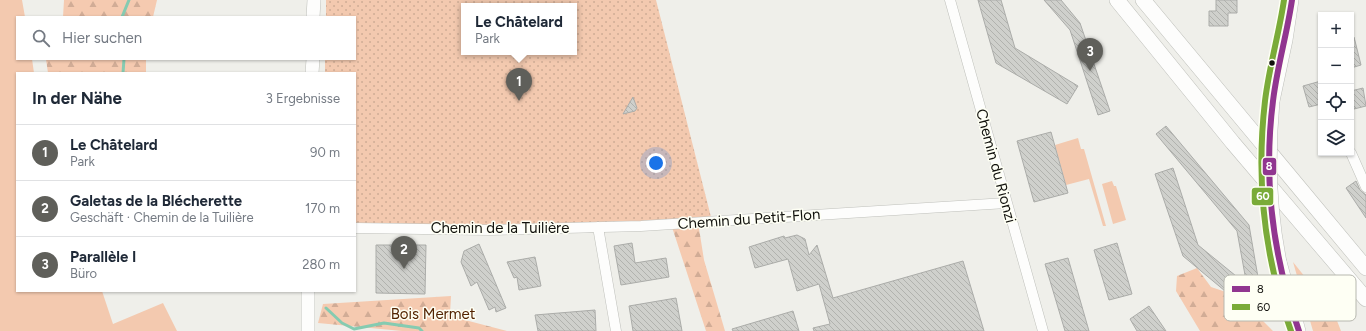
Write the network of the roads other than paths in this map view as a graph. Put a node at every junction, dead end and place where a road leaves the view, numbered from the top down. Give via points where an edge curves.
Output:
1 (314, 0) edge
2 (950, 0) edge
3 (1117, 0) edge
4 (1143, 0) edge
5 (1292, 0) edge
6 (313, 16) edge
7 (313, 60) edge
8 (312, 72) edge
9 (1352, 156) edge
10 (1366, 186) edge
11 (1006, 203) junction
12 (598, 227) junction
13 (356, 228) edge
14 (1366, 268) edge
15 (1284, 275) edge
16 (1346, 275) edge
17 (1356, 287) edge
18 (308, 292) edge
19 (1366, 299) edge
20 (1296, 321) edge
21 (308, 331) edge
22 (616, 331) edge
23 (1043, 331) edge
24 (1299, 331) edge

1 - 6 main road
2 - 11 street, Chemin du Rionzi
3 - 16 highway
4 - 14 highway
5 - 15 main road, bridge via 1273,101 1270,137 1273,223
7 - 8 main road
9 - 10 street
11 - 12 street, Chemin du Petit-Flon
11 - 23 street, Chemin du Rionzi
12 - 13 street, Chemin de la Tuilière via 489,230
12 - 22 street
17 - 19 highway
18 - 21 main road
20 - 24 main road, bridge

